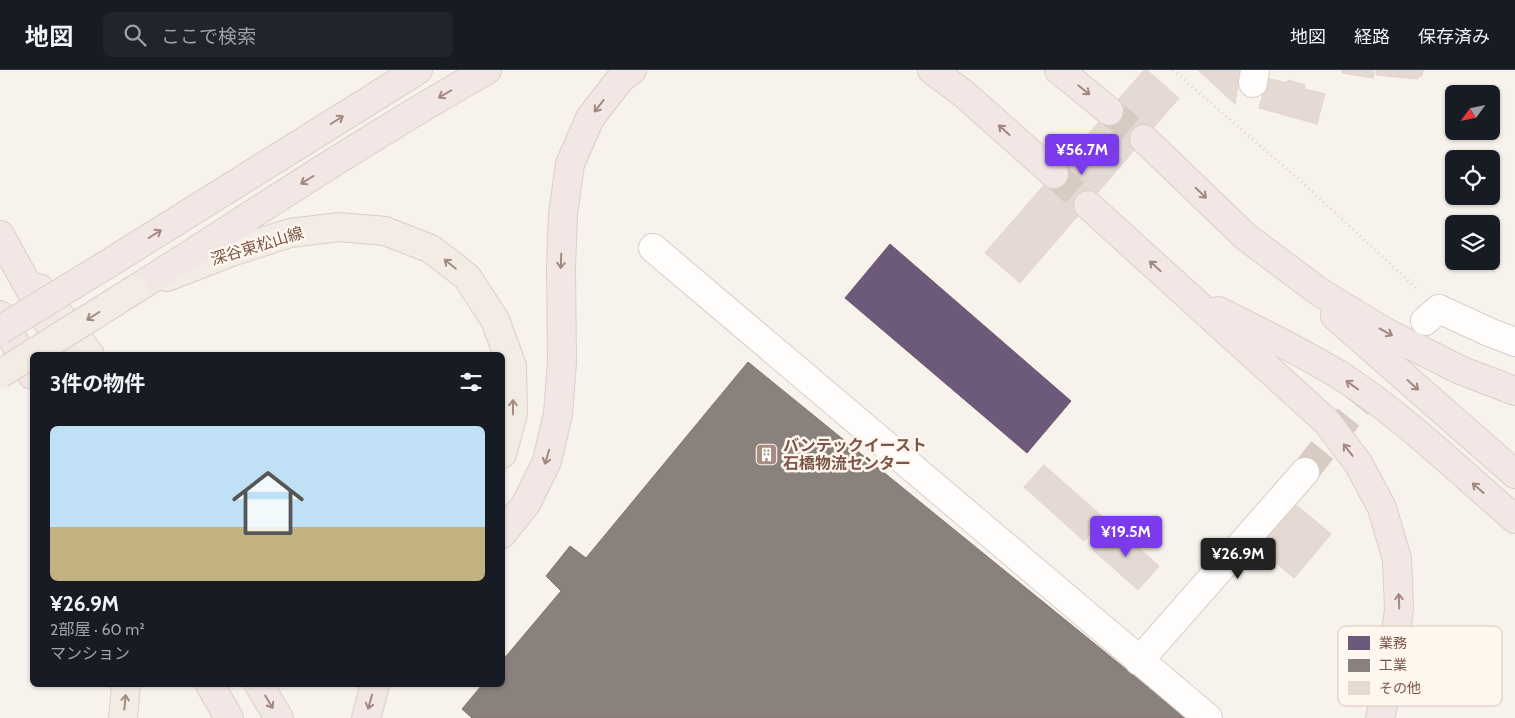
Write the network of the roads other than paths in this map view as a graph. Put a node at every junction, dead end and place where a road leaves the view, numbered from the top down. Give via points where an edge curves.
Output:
1 (418, 70) edge
2 (488, 70) edge
3 (632, 70) edge
4 (932, 70) edge
5 (1059, 70) edge
6 (1109, 110) tunnel mouth
7 (1144, 139) tunnel mouth
8 (1054, 174) tunnel mouth
9 (1088, 205) tunnel mouth
10 (1246, 237) junction
11 (2, 238) edge
12 (654, 248) dead end
13 (134, 290) junction
14 (1185, 294) junction
15 (1432, 315) road end
16 (0, 316) edge
17 (0, 330) edge
18 (1515, 342) edge
19 (35, 352) edge
20 (64, 352) edge
21 (88, 352) edge
22 (30, 355) edge
23 (30, 371) edge
24 (0, 374) edge
25 (1515, 391) edge
26 (505, 443) edge
27 (1305, 472) tunnel mouth
28 (1515, 474) edge
29 (1515, 520) edge
30 (505, 530) edge
31 (1397, 626) edge
32 (1139, 660) junction
33 (126, 687) edge
34 (211, 687) edge
35 (260, 687) edge
36 (374, 687) edge
37 (123, 718) edge
38 (229, 718) edge
39 (279, 718) edge
40 (366, 718) edge
41 (1208, 718) edge

17 -> 1 highway, bridge
2 -> 13 highway via 366,142
3 -> 30 highway via 621,78 590,118 570,164 563,214 562,362 558,414 547,461 526,504
8 -> 4 highway
5 -> 6 highway
7 -> 10 highway
14 -> 9 highway
10 -> 25 highway via 1321,293 1385,332 1460,370
10 -> 28 highway
11 - 20 highway
11 - 21 main road
12 - 32 street
13 -> 19 main road, 深谷東松山線, bridge
26 -> 13 main road, 深谷東松山線 via 513,414 512,366 495,320 467,277 431,248 385,231 339,227 290,233
29 -> 14 highway via 1397,418 1342,377
31 -> 14 highway via 1397,559 1382,508 1358,463 1327,422
15 - 18 street
16 - 23 highway
22 -> 24 main road, 深谷東松山線, bridge
27 - 32 street
32 - 41 street
37 -> 33 main road
34 - 38 highway
35 -> 39 highway
36 -> 40 highway

